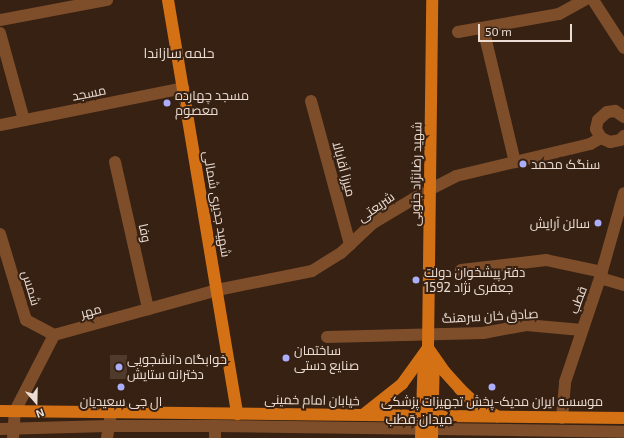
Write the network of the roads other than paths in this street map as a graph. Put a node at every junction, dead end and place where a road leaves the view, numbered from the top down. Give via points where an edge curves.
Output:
1 (107, 0) edge
2 (168, 0) edge
3 (432, 0) edge
4 (584, 0) edge
5 (593, 0) edge
6 (0, 20) edge
7 (483, 28) junction
8 (458, 32) dead end
9 (0, 33) edge
10 (624, 48) edge
11 (183, 88) junction
12 (311, 102) dead end
13 (622, 111) edge
14 (24, 120) junction
15 (0, 125) edge
16 (624, 137) edge
17 (601, 138) junction
18 (115, 162) dead end
19 (515, 162) junction
20 (624, 193) edge
21 (0, 234) edge
22 (350, 245) junction
23 (461, 270) dead end
24 (601, 275) junction
25 (624, 285) edge
26 (217, 290) junction
27 (148, 310) junction
28 (582, 330) junction
29 (54, 335) junction
30 (327, 337) dead end
31 (429, 354) junction
32 (0, 411) edge
33 (15, 411) junction
34 (112, 412) junction
35 (237, 414) junction
36 (340, 415) junction
37 (363, 415) junction
38 (427, 416) junction
39 (498, 417) junction
40 (557, 417) junction
41 (624, 418) edge
42 (108, 426) junction
43 (0, 429) edge
44 (215, 432) edge
45 (624, 432) edge
46 (14, 433) edge
47 (427, 434) edge
48 (548, 435) edge
49 (107, 438) edge
50 (339, 438) edge

1 - 6 street
2 - 11 main road, شهید جدیری شمالی
3 - 31 main road, شهید رضانژاد جنوبی
4 - 7 street via 559,14
5 - 10 street
7 - 8 street
7 - 19 street
9 - 14 street
11 - 14 street, مسجد
11 - 26 main road, شهید جدیری شمالی
12 - 22 street, میرزا آقابالا
13 - 17 street via 607,112 600,116 596,129
14 - 15 street, مسجد
16 - 17 street via 615,142
17 - 19 street, شریعتی via 590,144
18 - 27 street, وفا
19 - 22 street, شریعتی via 456,176 373,223
20 - 24 street, قطب
21 - 29 street, شمس via 26,320
22 - 26 street, شریعتی via 312,271
23 - 24 street via 546,260
24 - 25 street
24 - 28 street, قطب
26 - 27 street, مهر
26 - 35 main road, شهید جدیری شمالی
27 - 29 street, مهر
28 - 30 street, صادق خان سرهنگ via 526,325 483,333
28 - 40 street, قطب
29 - 33 street
31 - 37 main road via 402,384
31 - 38 main road, شهید رضانژاد جنوبی
31 - 39 main road via 475,403
32 - 33 main road, خیابان امام خمینی
33 - 34 main road, خیابان امام خمینی
33 - 46 street
34 - 35 main road, خیابان امام خمینی
34 - 42 street
35 - 36 main road, خیابان امام خمینی
36 - 37 main road, خیابان امام خمینی
36 - 50 street
37 - 38 main road, خیابان امام خمینی
38 - 39 main road, خیابان امام خمینی
38 - 47 main road, شهید رضانژاد جنوبی
39 - 40 main road, خیابان امام خمینی
40 - 41 main road, خیابان امام خمینی
40 - 48 street, قطب
42 - 44 street
42 - 46 street
42 - 49 street
43 - 46 street
44 - 47 street
45 - 48 street
47 - 48 street

